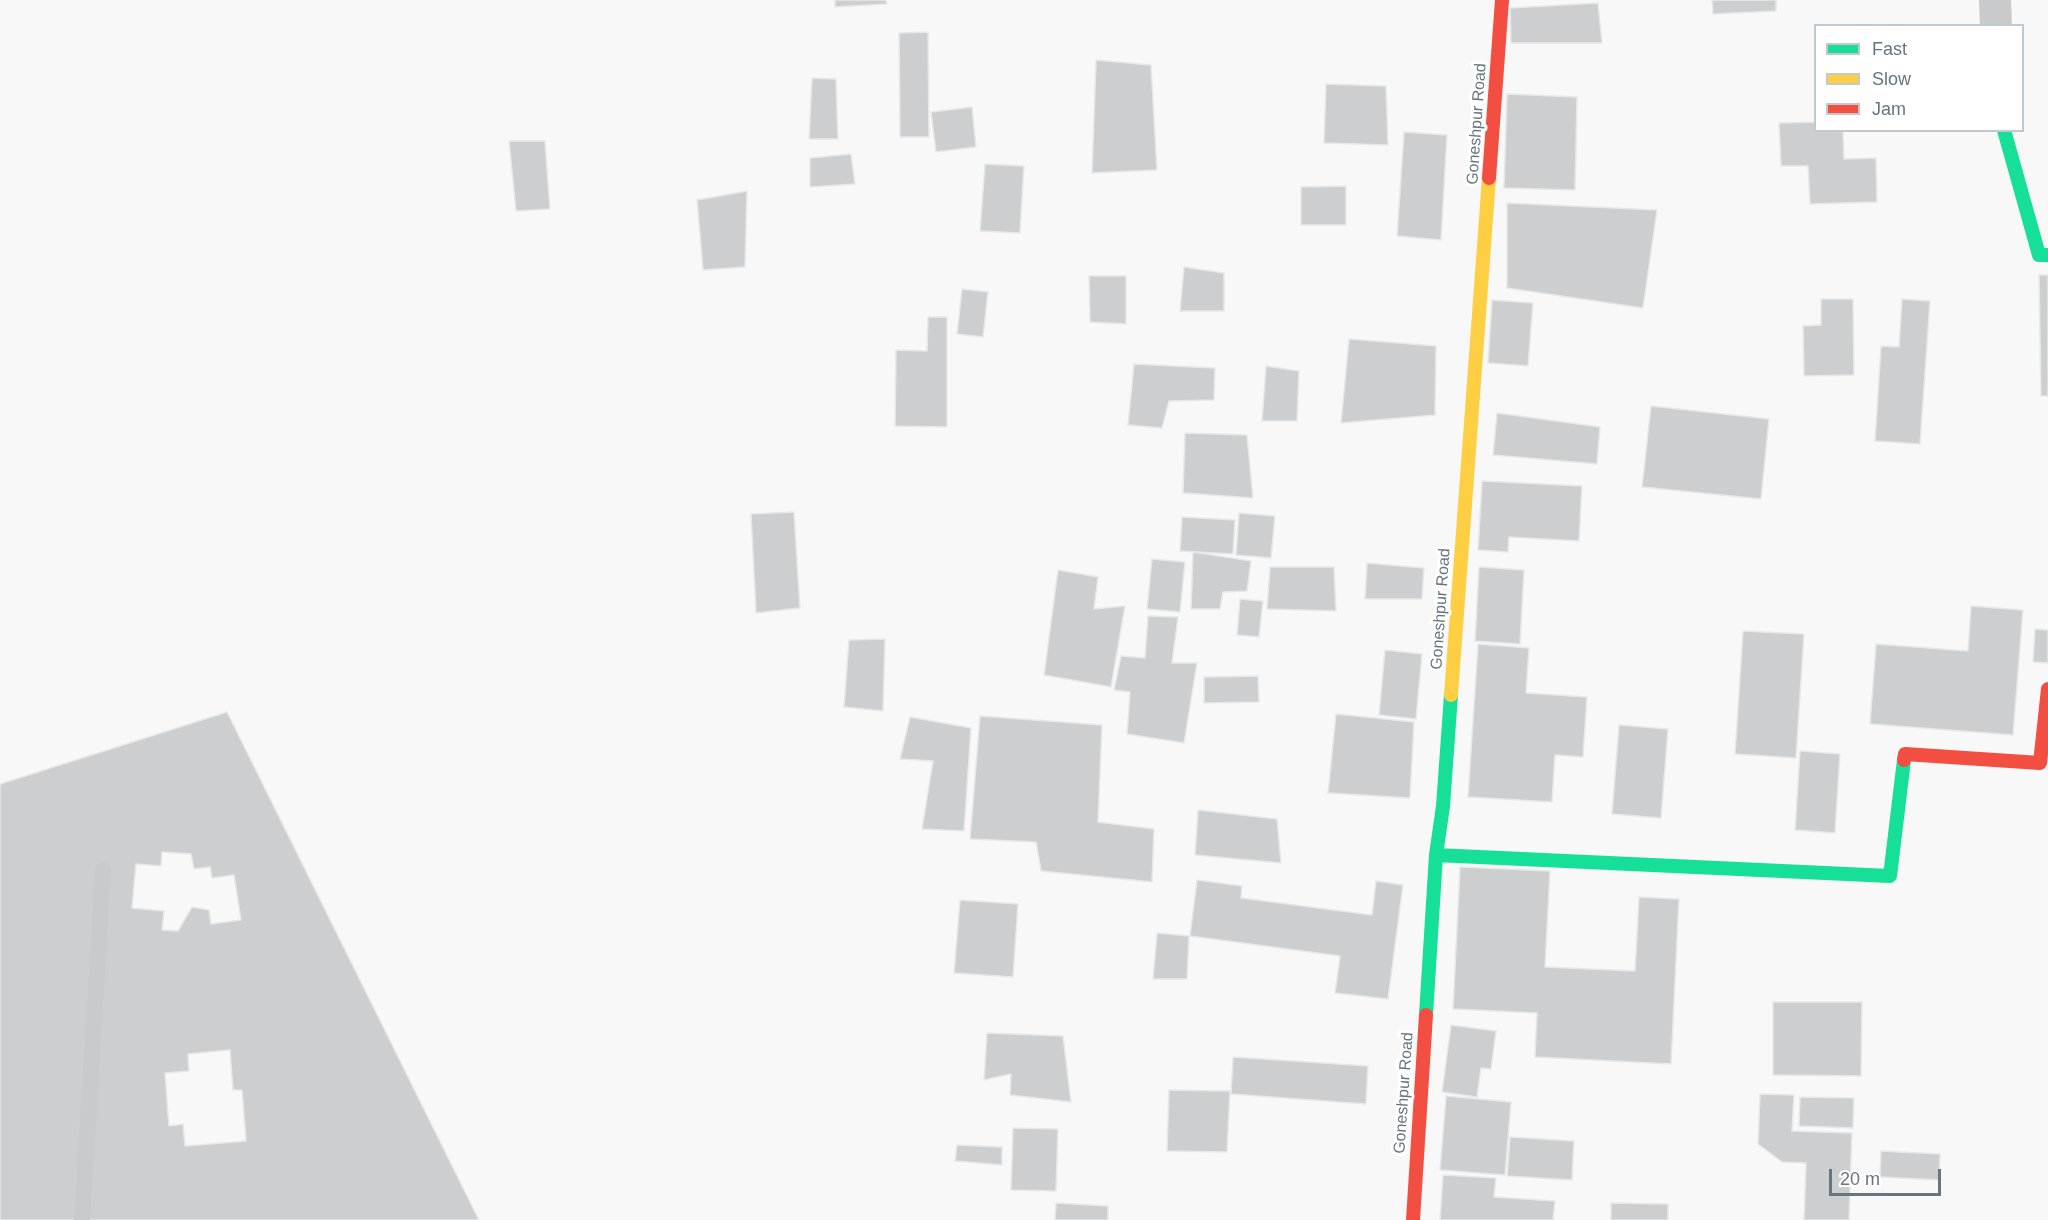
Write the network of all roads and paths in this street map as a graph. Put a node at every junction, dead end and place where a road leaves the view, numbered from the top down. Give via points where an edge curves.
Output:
1 (1502, 0) edge
2 (1995, 0) edge
3 (1996, 24) edge
4 (2005, 132) edge
5 (2048, 255) edge
6 (2048, 689) edge
7 (1436, 855) junction
8 (103, 870) dead end
9 (82, 1220) edge
10 (1413, 1220) edge

1 - 7 street, Goneshpur Road via 1443,806
2 - 3 street
4 - 5 street via 2039,255
6 - 7 street via 2040,763 1905,754 1890,876
7 - 10 street, Goneshpur Road
8 - 9 lane

